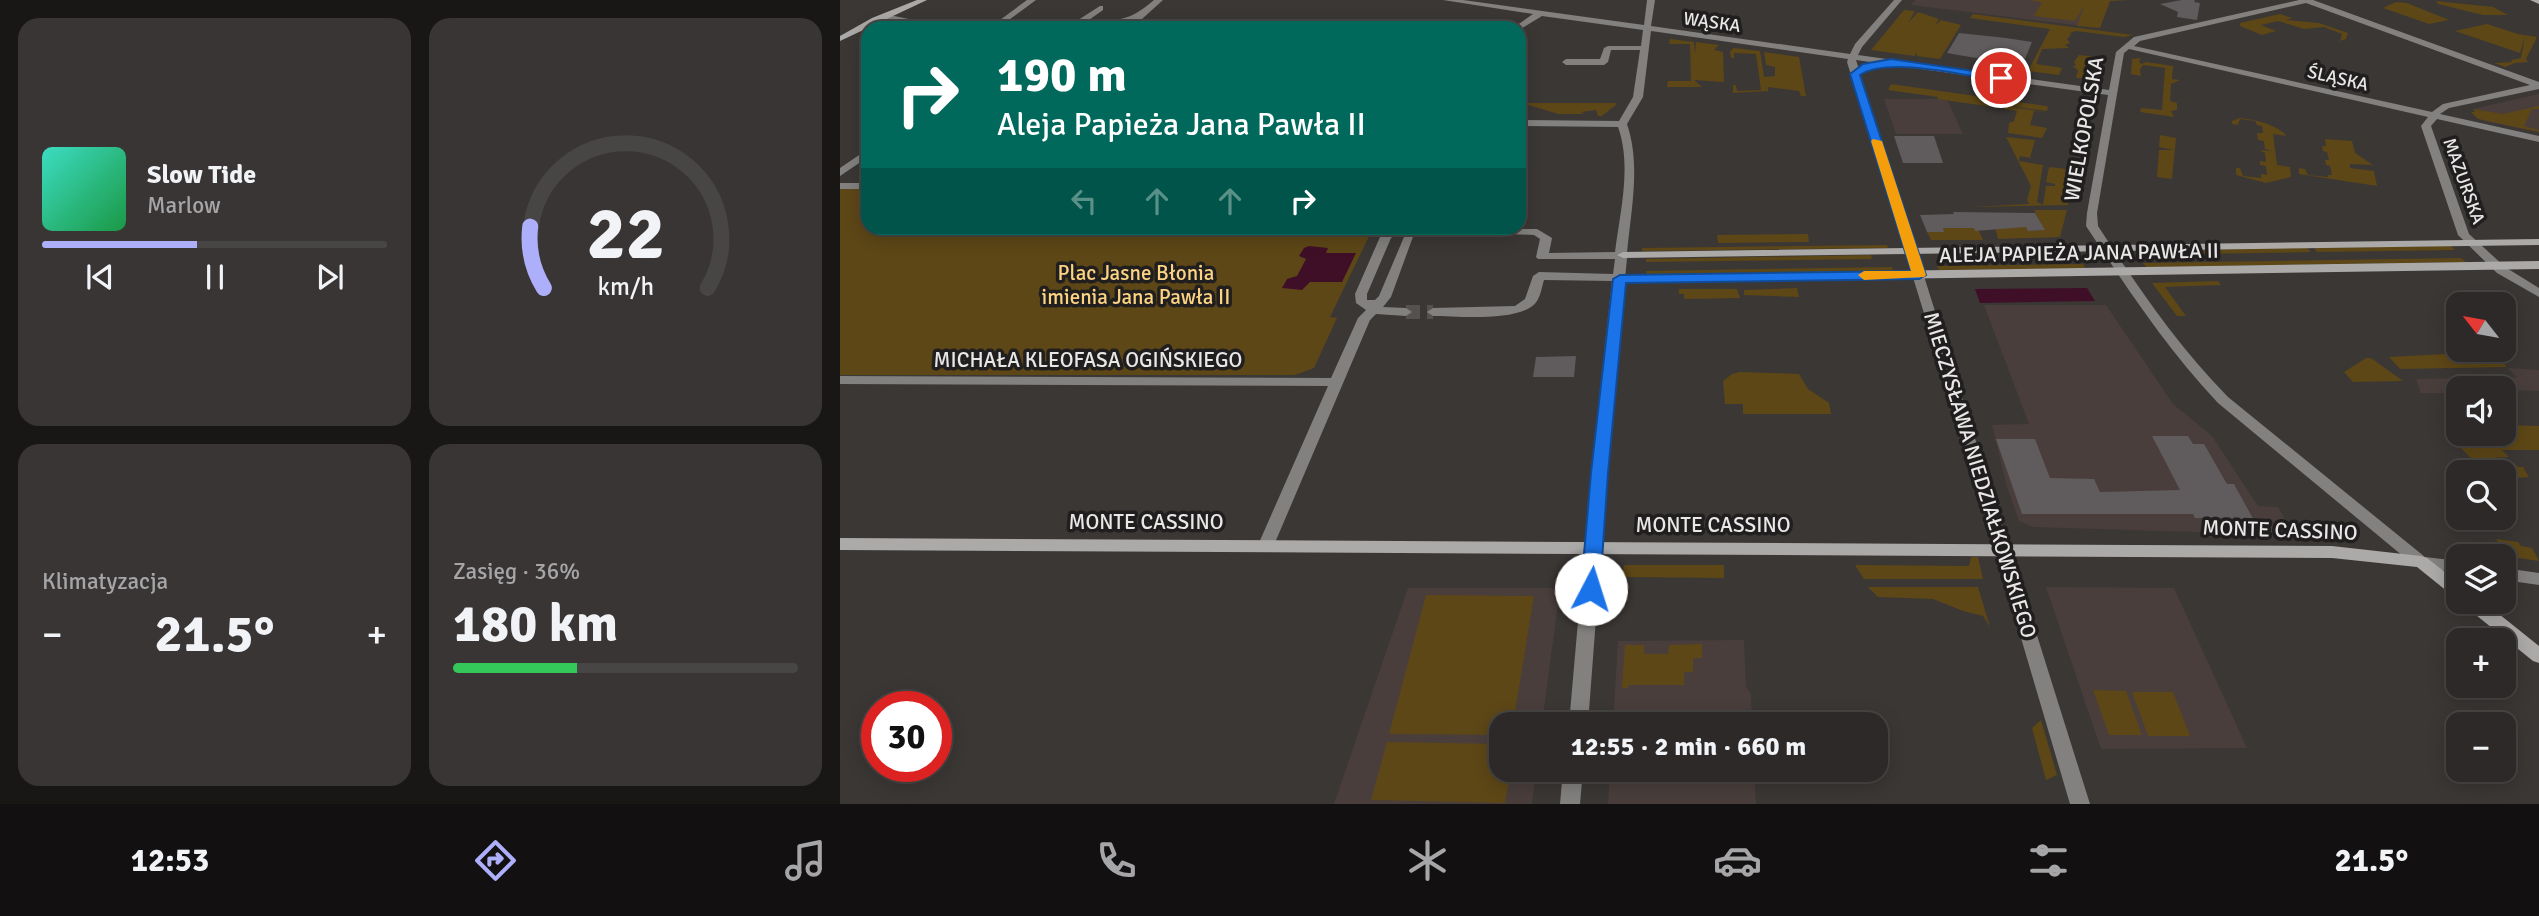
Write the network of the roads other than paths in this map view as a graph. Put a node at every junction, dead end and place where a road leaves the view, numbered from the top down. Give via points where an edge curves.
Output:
1 (923, 0) edge
2 (1032, 0) edge
3 (1159, 0) edge
4 (1447, 0) edge
5 (1651, 0) edge
6 (1898, 0) edge
7 (2307, 0) edge
8 (1100, 8) dead end
9 (1539, 14) junction
10 (885, 16) junction
11 (875, 21) edge
12 (909, 21) edge
13 (1003, 21) edge
14 (1082, 21) edge
15 (1124, 21) edge
16 (1526, 22) edge
17 (861, 28) edge
18 (1647, 29) junction
19 (840, 39) edge
20 (2129, 47) junction
21 (1643, 48) junction
22 (1852, 57) junction
23 (1566, 62) dead end
24 (1891, 62) junction
25 (1855, 74) junction
26 (2539, 85) edge
27 (2112, 93) junction
28 (2434, 115) junction
29 (1526, 123) edge
30 (1622, 124) junction
31 (2539, 139) edge
32 (861, 157) edge
33 (840, 173) edge
34 (840, 186) edge
35 (861, 186) edge
36 (1526, 232) edge
37 (1391, 235) edge
38 (1409, 235) edge
39 (2539, 242) edge
40 (2470, 243) junction
41 (2105, 248) junction
42 (1911, 251) junction
43 (1623, 255) junction
44 (1542, 257) junction
45 (2539, 265) edge
46 (2496, 266) junction
47 (2120, 271) junction
48 (1919, 275) junction
49 (1539, 276) junction
50 (1620, 279) junction
51 (2539, 293) edge
52 (1373, 305) junction
53 (1406, 312) tunnel mouth
54 (1433, 312) tunnel mouth
55 (840, 380) edge
56 (1337, 382) junction
57 (840, 544) edge
58 (1266, 545) junction
59 (1595, 547) junction
60 (2002, 549) junction
61 (2421, 562) junction
62 (2446, 565) edge
63 (2516, 576) edge
64 (2539, 579) edge
65 (2446, 582) edge
66 (2487, 614) edge
67 (2539, 656) edge
68 (1579, 712) edge
69 (1572, 782) edge
70 (1570, 804) edge
71 (2080, 804) edge

1 - 10 street
2 - 13 street
3 - 15 street via 1135,19
4 - 9 street, WĄSKA
5 - 18 street
6 - 22 street
7 - 20 street, WIELKOPOLSKA via 2137,38
7 - 26 street
8 - 14 street
9 - 16 street
9 - 18 street, WĄSKA
10 - 11 street
10 - 12 street
17 - 19 street
18 - 21 street
18 - 22 street, WĄSKA
20 - 27 street, WIELKOPOLSKA via 2119,55
20 - 28 street, ŚLĄSKA
21 - 23 street via 1608,48 1604,62
21 - 30 street via 1638,97
22 - 24 street, WĄSKA
22 - 25 street, MIECZYSŁAWA NIEDZIAŁKOWSKIEGO
24 - 25 street, WĄSKA via 1867,66
24 - 27 street, WĄSKA
25 - 42 street, MIECZYSŁAWA NIEDZIAŁKOWSKIEGO
26 - 28 street, MAZURSKA via 2452,103
27 - 41 street, WIELKOPOLSKA via 2091,218
28 - 31 street, ŚLĄSKA
28 - 40 street, MAZURSKA via 2426,126
29 - 30 street
30 - 43 street via 1629,144
32 - 33 street
34 - 35 street
36 - 44 street via 1539,233 1546,240
37 - 52 street via 1361,294 1360,300
38 - 52 street
39 - 40 street, ALEJA PAPIEŻA JANA PAWŁA II
40 - 41 street, ALEJA PAPIEŻA JANA PAWŁA II
40 - 46 street, MAZURSKA
41 - 42 street, ALEJA PAPIEŻA JANA PAWŁA II
41 - 47 street, WIELKOPOLSKA
42 - 43 street, ALEJA PAPIEŻA JANA PAWŁA II
42 - 48 street, MIECZYSŁAWA NIEDZIAŁKOWSKIEGO
43 - 44 street
43 - 50 street
44 - 49 street
45 - 46 street, ALEJA PAPIEŻA JANA PAWŁA II
46 - 47 street, ALEJA PAPIEŻA JANA PAWŁA II
46 - 51 street, MAZURSKA
47 - 48 street, ALEJA PAPIEŻA JANA PAWŁA II
47 - 61 street, WIELKOPOLSKA via 2184,357 2223,400
48 - 50 street, ALEJA PAPIEŻA JANA PAWŁA II
48 - 60 street, MIECZYSŁAWA NIEDZIAŁKOWSKIEGO
49 - 50 street
49 - 54 street via 1533,298 1514,311
50 - 59 street
52 - 53 street
52 - 56 street
55 - 56 street, MICHAŁA KLEOFASA OGIŃSKIEGO
56 - 58 street
57 - 58 street, MONTE CASSINO
58 - 59 street, MONTE CASSINO
59 - 60 street, MONTE CASSINO
59 - 68 street
60 - 61 street, MONTE CASSINO via 2332,552
60 - 71 street, MIECZYSŁAWA NIEDZIAŁKOWSKIEGO
61 - 62 street, MONTE CASSINO
61 - 65 street, WIELKOPOLSKA
63 - 64 street
66 - 67 street
69 - 70 street

